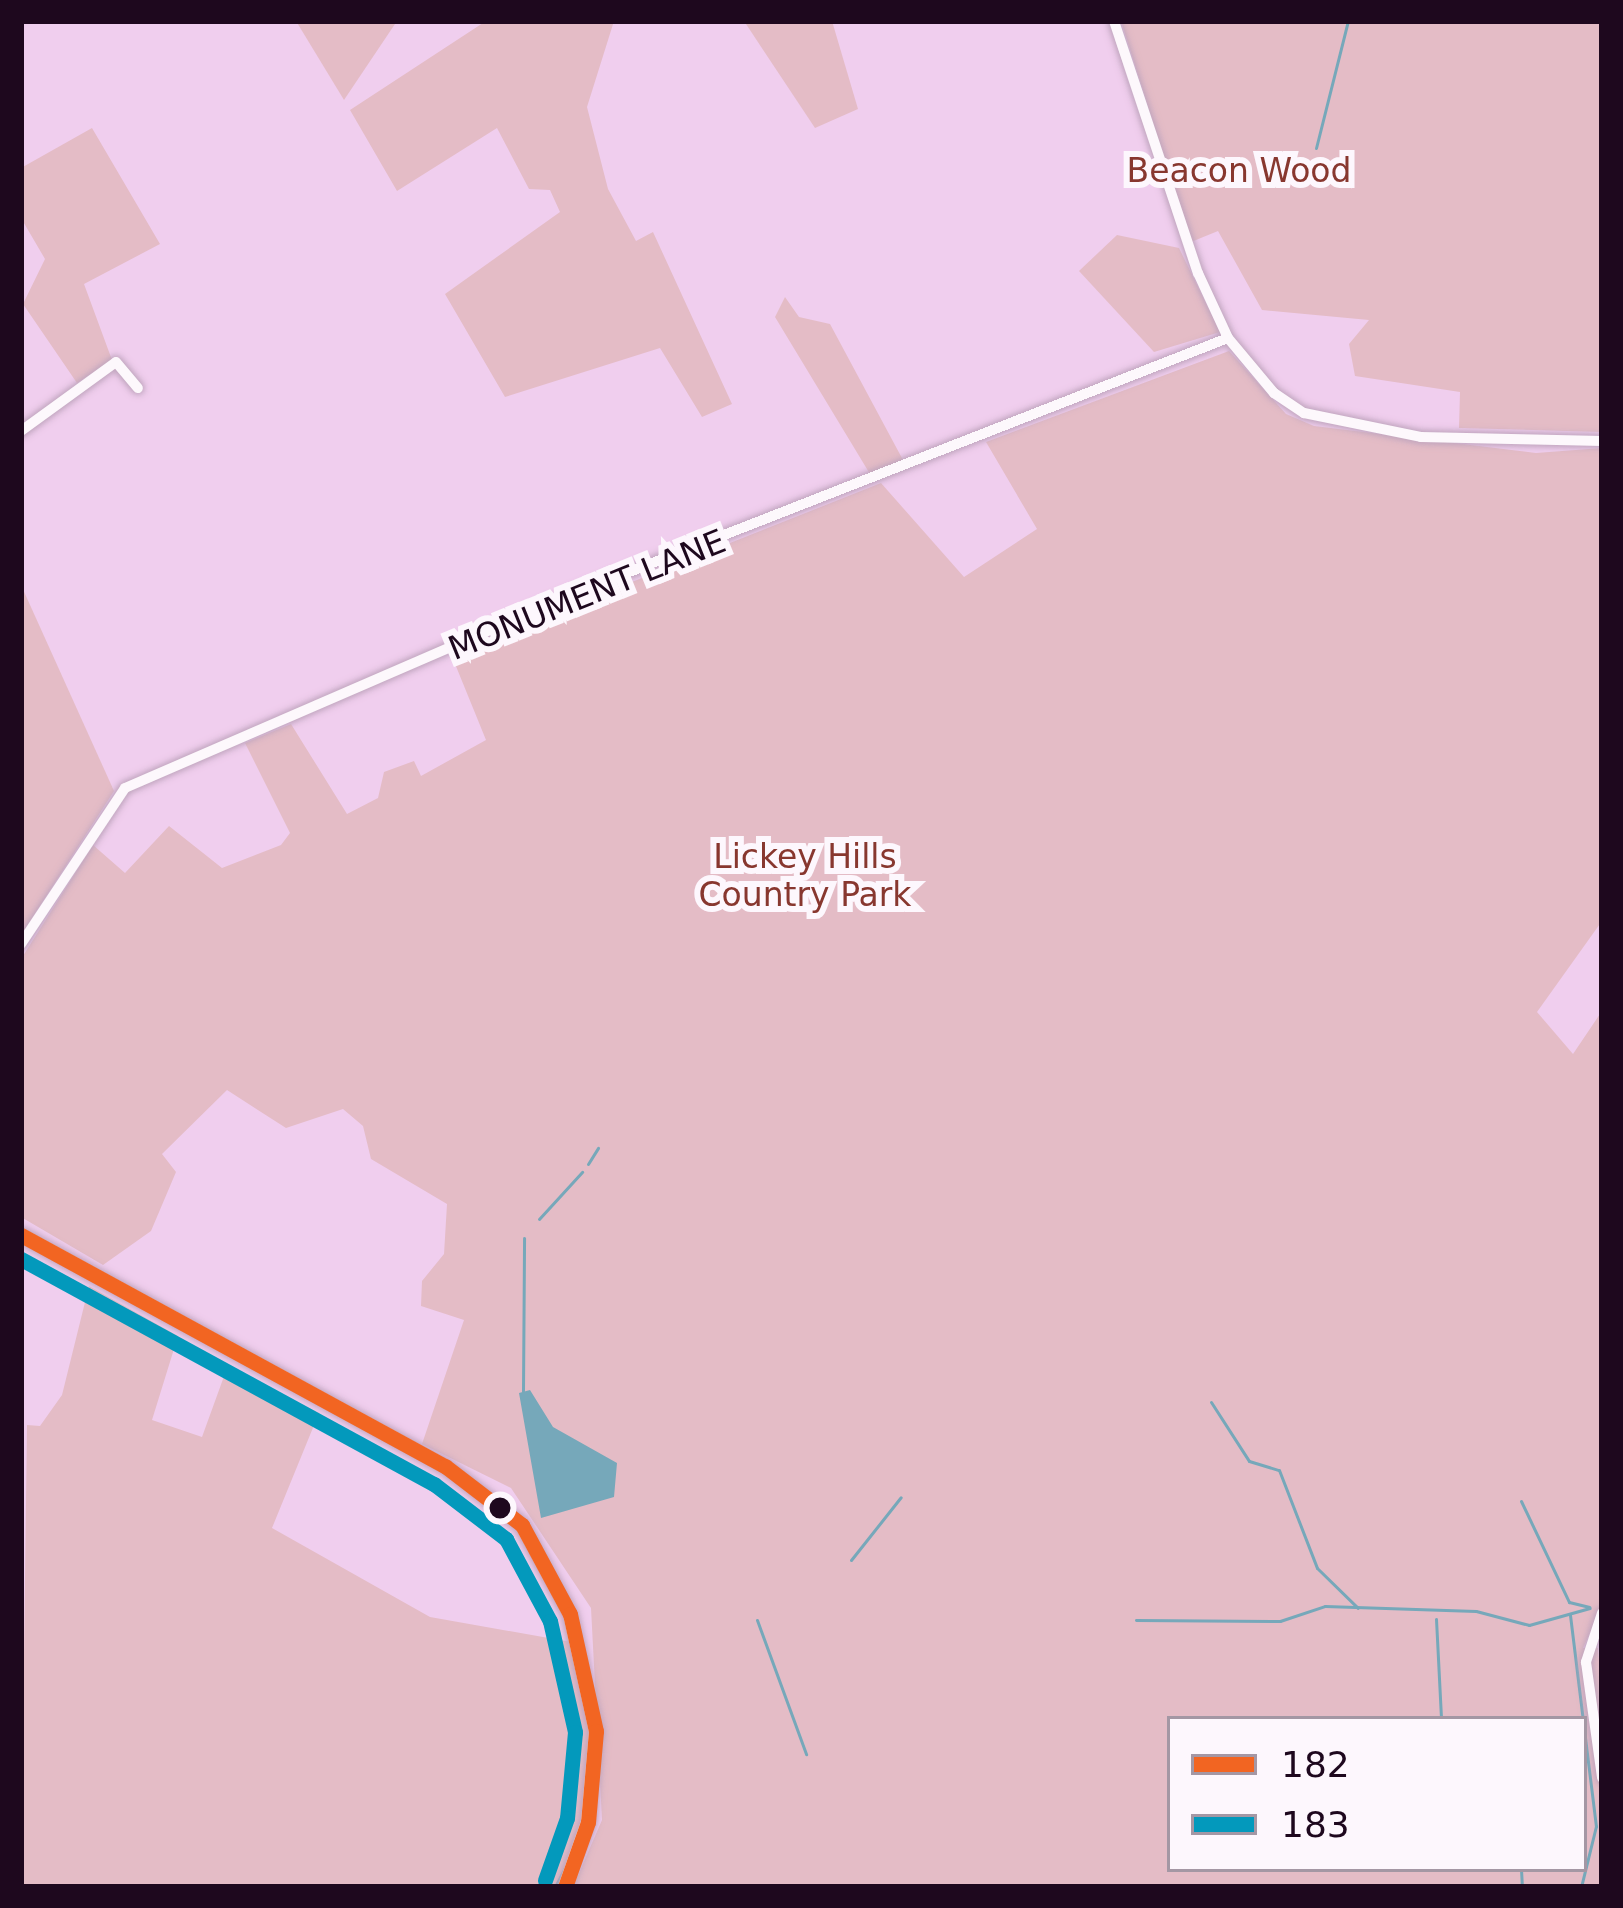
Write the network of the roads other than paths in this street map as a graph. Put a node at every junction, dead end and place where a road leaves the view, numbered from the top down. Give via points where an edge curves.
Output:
1 (1114, 21) edge
2 (1228, 338) junction
3 (138, 388) dead end
4 (21, 431) edge
5 (1602, 441) edge
6 (21, 944) edge
7 (21, 1235) edge
8 (1597, 1616) edge
9 (1596, 1717) edge
10 (1602, 1778) edge
11 (565, 1887) edge

1 - 2 street via 1164,192
2 - 5 street via 1304,413 1480,445
2 - 6 street, MONUMENT LANE via 573,594 125,788
3 - 4 street via 116,362
7 - 11 main road via 445,1466 522,1525 570,1614 596,1731 588,1822
8 - 9 street
9 - 10 street

